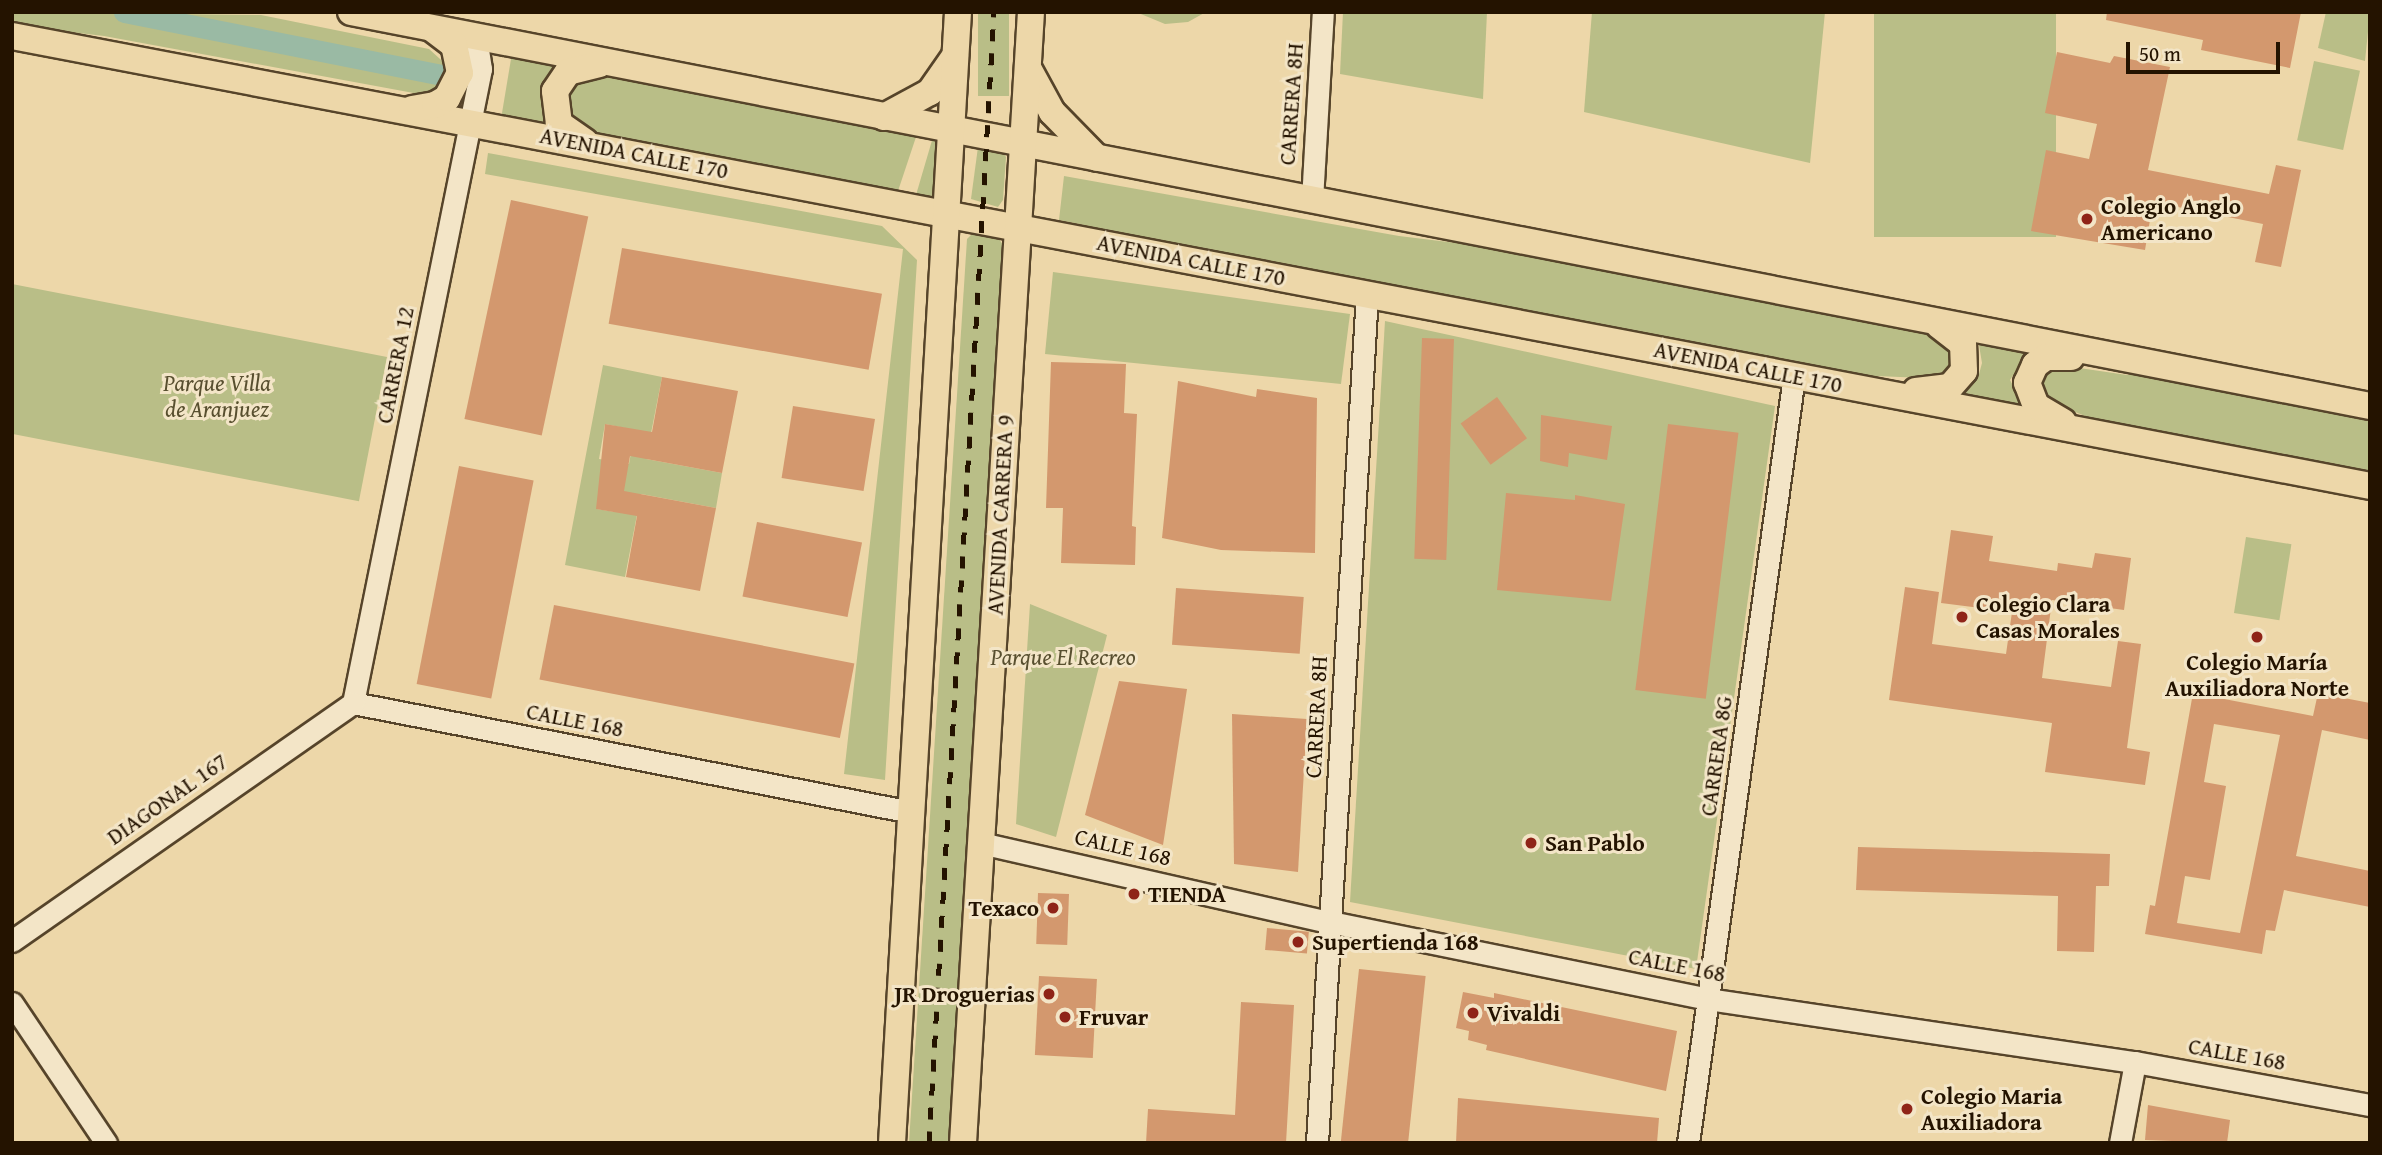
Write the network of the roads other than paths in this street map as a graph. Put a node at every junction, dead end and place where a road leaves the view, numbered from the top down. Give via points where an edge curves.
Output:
1 (351, 12) edge
2 (958, 12) edge
3 (1031, 12) edge
4 (1323, 12) edge
5 (431, 28) junction
6 (12, 36) edge
7 (476, 37) junction
8 (955, 54) junction
9 (614, 65) junction
10 (1028, 68) junction
11 (397, 109) junction
12 (884, 117) junction
13 (470, 123) junction
14 (951, 130) junction
15 (1023, 144) junction
16 (609, 149) junction
17 (1098, 159) junction
18 (1311, 200) junction
19 (946, 214) junction
20 (1017, 228) junction
21 (1367, 294) junction
22 (1933, 322) junction
23 (2157, 366) junction
24 (1794, 376) junction
25 (1838, 384) junction
26 (2370, 406) edge
27 (2080, 432) junction
28 (2370, 486) edge
29 (353, 703) junction
30 (911, 812) junction
31 (981, 843) junction
32 (1330, 922) junction
33 (12, 941) edge
34 (1707, 999) junction
35 (12, 1003) edge
36 (2135, 1062) junction
37 (2370, 1105) edge
38 (106, 1143) edge
39 (891, 1143) edge
40 (963, 1143) edge
41 (1317, 1143) edge
42 (1688, 1143) edge
43 (2120, 1143) edge

1 - 5 main road
2 - 8 main road
3 - 10 main road, AVENIDA CARRERA 9
4 - 18 street, CARRERA 8H
5 - 7 main road
5 - 11 main road via 454,45 460,58 456,86 435,106
6 - 11 main road, AVENIDA CALLE 170
7 - 9 main road
7 - 13 street, CARRERA 12 via 481,69
8 - 12 main road via 930,92
8 - 14 main road
9 - 12 main road
9 - 16 main road via 590,63 568,72 560,80 553,102 554,114 567,133
10 - 15 main road, AVENIDA CARRERA 9
10 - 17 main road via 1052,112
11 - 13 main road, AVENIDA CALLE 170
12 - 14 main road
13 - 16 main road, AVENIDA CALLE 170
13 - 29 street, CARRERA 12
14 - 15 main road
14 - 19 main road
15 - 17 main road
15 - 20 main road, AVENIDA CARRERA 9
16 - 19 main road, AVENIDA CALLE 170
17 - 18 main road
18 - 22 main road
19 - 20 main road, AVENIDA CALLE 170
19 - 30 main road
20 - 21 main road, AVENIDA CALLE 170
20 - 31 main road, AVENIDA CARRERA 9
21 - 24 main road, AVENIDA CALLE 170
21 - 32 street, CARRERA 8H
22 - 23 main road
22 - 25 main road via 1956,336 1966,355 1964,371 1950,387 1925,392
23 - 26 main road
23 - 27 main road via 2061,355 2035,365 2027,383 2036,406
24 - 25 main road, AVENIDA CALLE 170
24 - 34 street, CARRERA 8G
25 - 27 main road, AVENIDA CALLE 170
27 - 28 main road, AVENIDA CALLE 170
29 - 30 street, CALLE 168
29 - 33 street, DIAGONAL 167
30 - 39 main road
31 - 32 street, CALLE 168
31 - 40 main road, AVENIDA CARRERA 9
32 - 34 street, CALLE 168
32 - 41 street, CARRERA 8H
34 - 36 street, CALLE 168
34 - 42 street, CARRERA 8G
35 - 38 street
36 - 37 street, CALLE 168
36 - 43 street

